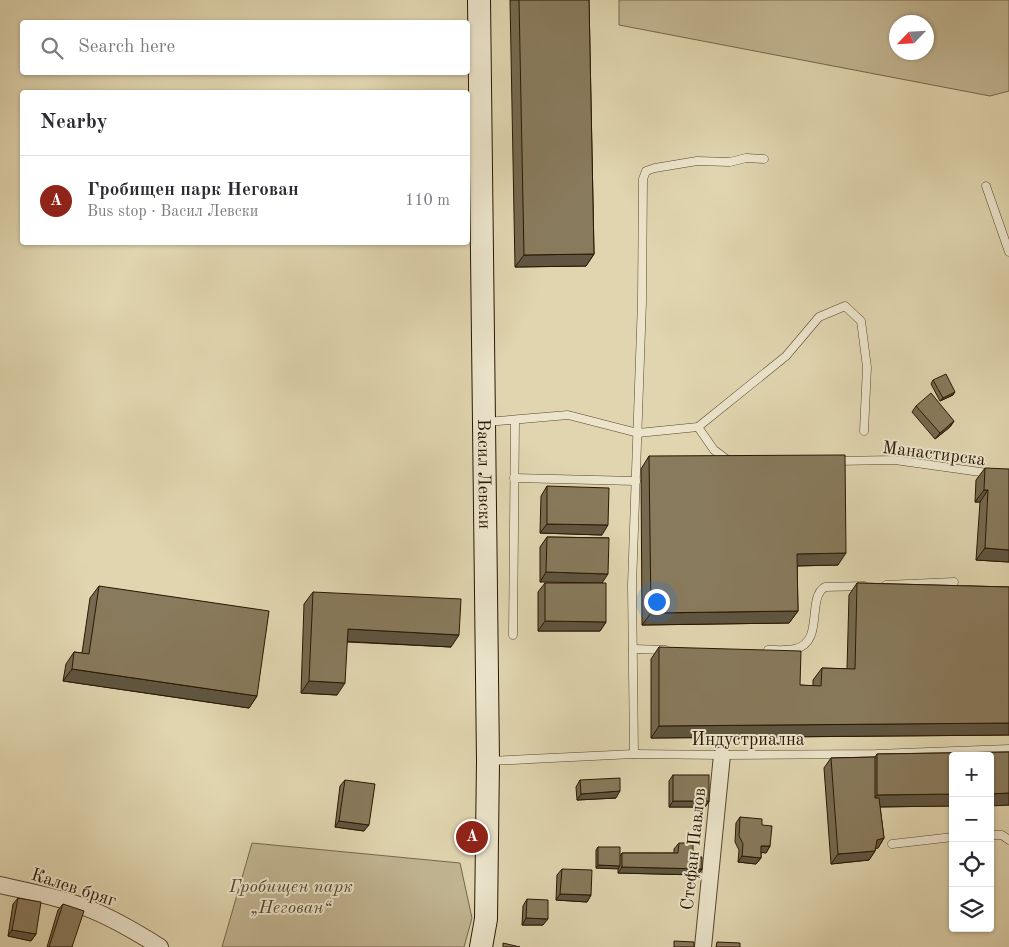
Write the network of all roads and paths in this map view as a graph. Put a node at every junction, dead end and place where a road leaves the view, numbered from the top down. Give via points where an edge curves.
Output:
1 (479, 0) edge
2 (764, 159) dead end
3 (986, 186) dead end
4 (1009, 252) edge
5 (515, 420) junction
6 (484, 422) junction
7 (698, 426) junction
8 (864, 431) dead end
9 (638, 433) junction
10 (827, 461) edge
11 (740, 462) edge
12 (1009, 476) edge
13 (514, 478) junction
14 (636, 481) junction
15 (954, 582) dead end
16 (513, 635) dead end
17 (633, 649) junction
18 (673, 650) edge
19 (762, 650) edge
20 (1009, 749) edge
21 (634, 754) junction
22 (722, 755) junction
23 (488, 761) junction
24 (994, 835) edge
25 (949, 837) edge
26 (1009, 840) edge
27 (892, 844) dead end
28 (0, 885) edge
29 (160, 947) edge
30 (481, 947) edge
31 (703, 947) edge

1 - 6 street, Васил Левски
2 - 9 lane via 697,160 646,171 643,179
3 - 4 lane
5 - 6 lane
5 - 9 lane via 568,415
5 - 13 lane
6 - 23 street, Васил Левски
7 - 8 lane via 786,356 819,317 845,306 861,321 867,367
7 - 9 lane
7 - 11 lane via 714,450 730,462
9 - 14 lane
10 - 12 lane, Манастирска via 895,460
13 - 14 lane
13 - 16 lane
14 - 17 lane
15 - 19 lane via 825,587 817,596 812,634 805,644 796,649
17 - 18 lane
17 - 21 lane
20 - 22 lane, Индустриална
21 - 22 lane, Индустриална
21 - 23 lane, Индустриална
22 - 31 street, Стефан Павлов
23 - 30 street, Васил Левски via 486,919
24 - 26 lane via 1002,835
25 - 27 lane
28 - 29 street, Калев бряг via 92,910

